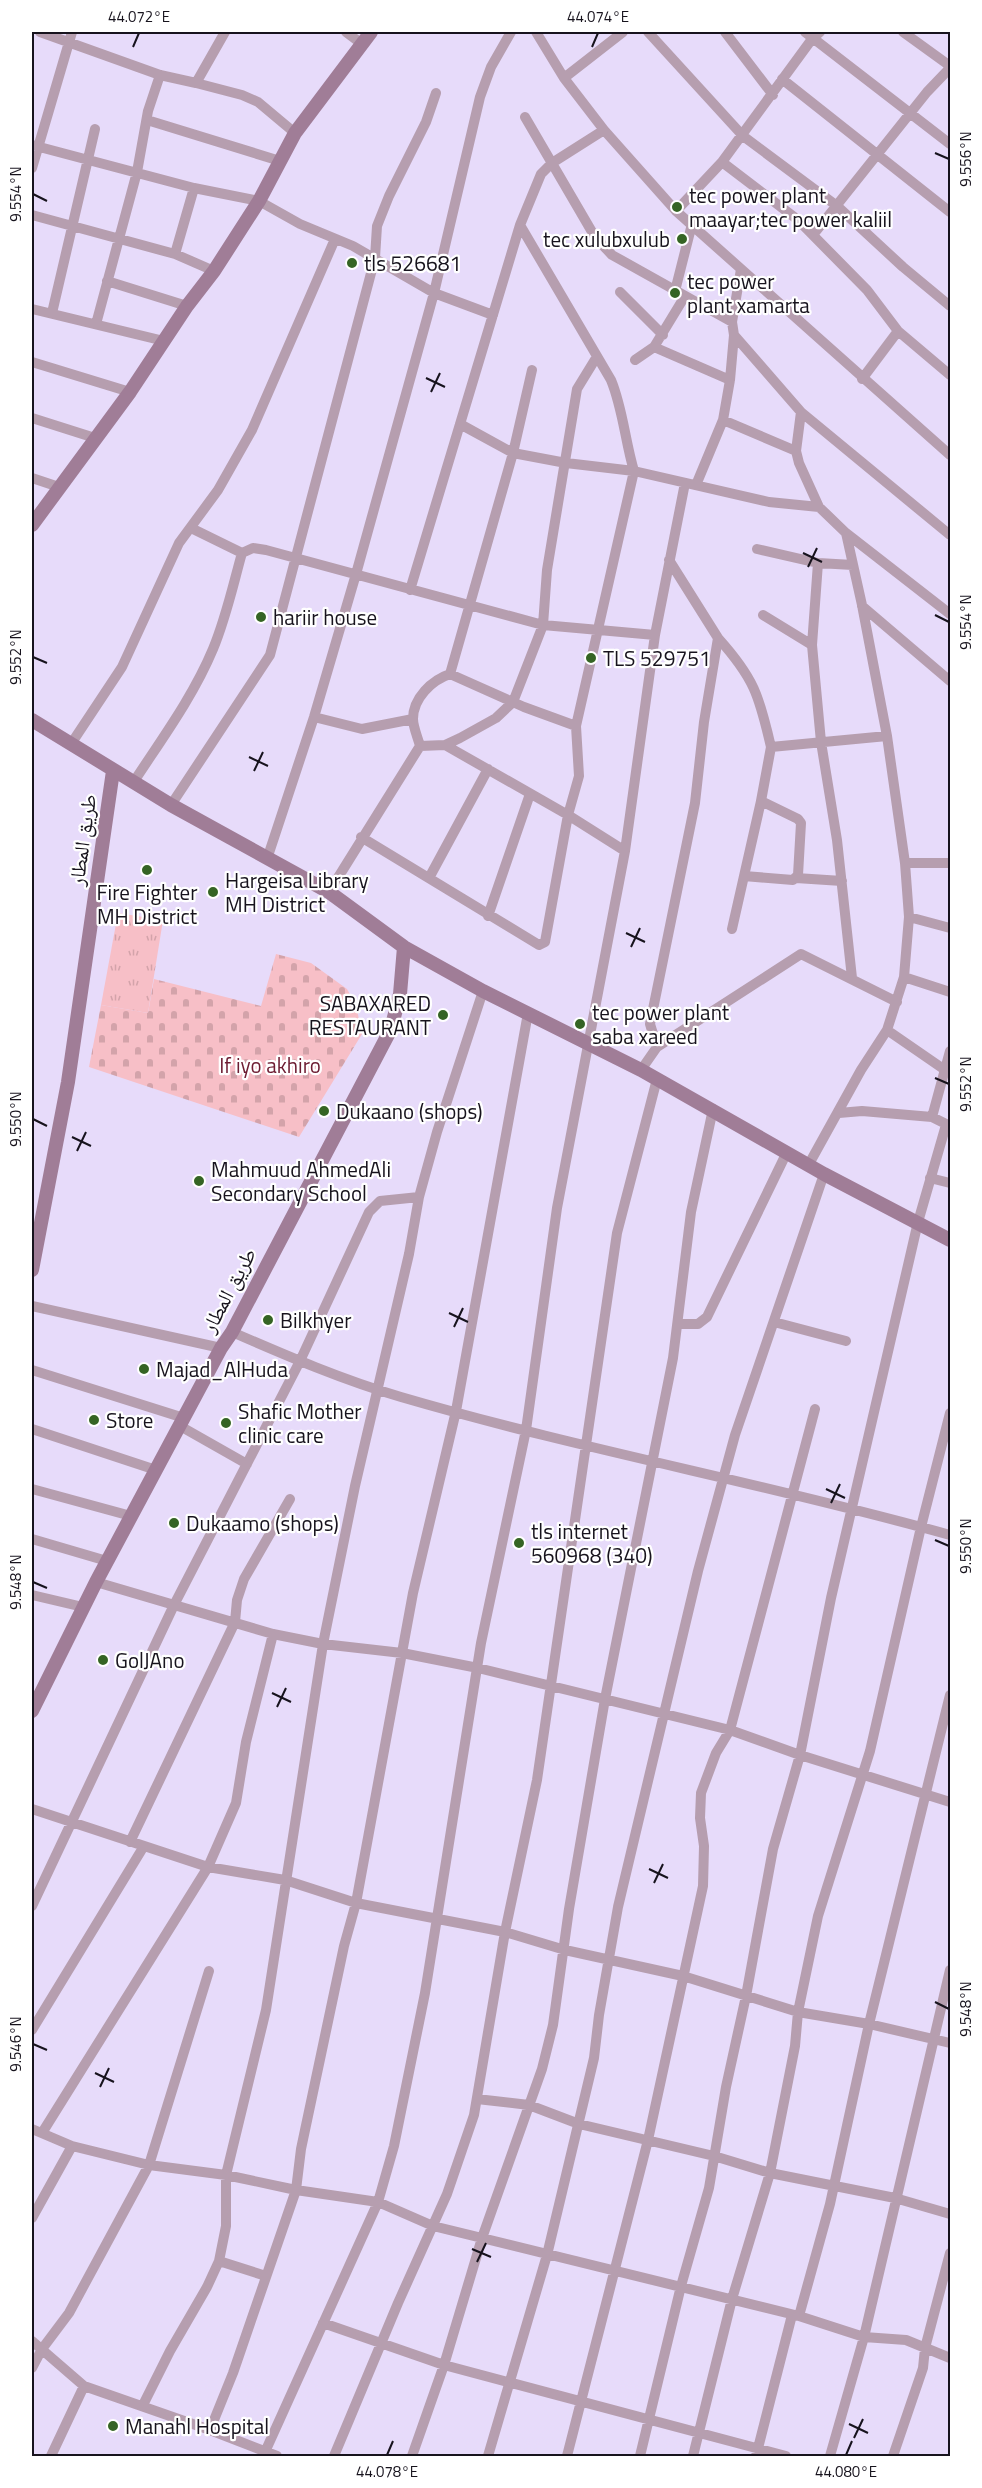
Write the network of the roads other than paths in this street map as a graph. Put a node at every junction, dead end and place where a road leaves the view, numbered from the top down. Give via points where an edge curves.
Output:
1 (40, 32) edge
2 (225, 32) edge
3 (346, 32) edge
4 (371, 32) edge
5 (511, 32) edge
6 (536, 32) edge
7 (622, 32) edge
8 (648, 32) edge
9 (725, 32) edge
10 (903, 32) edge
11 (812, 34) edge
12 (70, 37) edge
13 (362, 44) junction
14 (951, 67) edge
15 (160, 75) junction
16 (564, 78) junction
17 (782, 79) junction
18 (196, 83) junction
19 (436, 93) dead end
20 (773, 95) junction
21 (911, 114) junction
22 (525, 117) dead end
23 (147, 120) junction
24 (95, 129) dead end
25 (604, 130) junction
26 (295, 133) junction
27 (743, 136) junction
28 (951, 144) edge
29 (34, 146) edge
30 (878, 156) junction
31 (89, 158) junction
32 (280, 161) junction
33 (722, 162) junction
34 (552, 163) junction
35 (32, 168) edge
36 (137, 172) junction
37 (194, 188) junction
38 (259, 201) junction
39 (837, 206) junction
40 (676, 211) junction
41 (951, 212) edge
42 (32, 215) edge
43 (692, 224) junction
44 (73, 225) junction
45 (520, 225) junction
46 (813, 235) junction
47 (119, 237) junction
48 (335, 239) junction
49 (175, 254) junction
50 (375, 258) junction
51 (741, 269) junction
52 (214, 271) junction
53 (107, 281) junction
54 (620, 292) dead end
55 (434, 293) junction
56 (680, 294) junction
57 (187, 306) junction
58 (951, 306) edge
59 (32, 309) edge
60 (52, 313) junction
61 (493, 315) junction
62 (732, 322) junction
63 (96, 324) junction
64 (898, 331) junction
65 (663, 335) junction
66 (734, 335) junction
67 (164, 341) junction
68 (654, 347) junction
69 (596, 358) junction
70 (635, 360) dead end
71 (32, 362) edge
72 (532, 370) dead end
73 (951, 375) edge
74 (862, 379) junction
75 (730, 380) junction
76 (130, 392) junction
77 (801, 412) junction
78 (32, 418) edge
79 (723, 420) junction
80 (460, 424) junction
81 (95, 438) junction
82 (796, 451) junction
83 (513, 453) junction
84 (951, 455) edge
85 (567, 464) junction
86 (634, 471) junction
87 (32, 478) edge
88 (690, 484) junction
89 (59, 487) junction
90 (819, 507) junction
91 (32, 524) edge
92 (191, 528) junction
93 (846, 533) junction
94 (951, 536) edge
95 (757, 549) dead end
96 (242, 553) junction
97 (296, 558) junction
98 (669, 560) junction
99 (818, 563) junction
100 (853, 565) junction
101 (356, 574) junction
102 (410, 590) junction
103 (862, 605) junction
104 (469, 606) junction
105 (951, 614) edge
106 (763, 615) dead end
107 (543, 625) junction
108 (600, 628) junction
109 (655, 635) junction
110 (718, 638) junction
111 (812, 645) junction
112 (450, 674) junction
113 (951, 681) edge
114 (513, 702) junction
115 (314, 717) junction
116 (413, 719) junction
117 (35, 722) edge
118 (576, 726) junction
119 (887, 736) junction
120 (821, 742) junction
121 (71, 744) junction
122 (445, 745) junction
123 (420, 746) junction
124 (771, 747) junction
125 (488, 769) junction
126 (113, 771) junction
127 (133, 783) junction
128 (530, 794) junction
129 (761, 801) junction
130 (171, 805) junction
131 (568, 815) junction
132 (361, 837) junction
133 (625, 851) junction
134 (267, 859) junction
135 (905, 863) junction
136 (951, 863) edge
137 (744, 876) junction
138 (429, 878) junction
139 (796, 878) junction
140 (842, 880) junction
141 (329, 892) junction
142 (488, 916) junction
143 (909, 917) junction
144 (951, 928) edge
145 (732, 929) dead end
146 (404, 947) junction
147 (904, 977) junction
148 (852, 978) junction
149 (483, 991) junction
150 (951, 992) edge
151 (897, 1002) junction
152 (528, 1013) junction
153 (887, 1030) junction
154 (587, 1043) junction
155 (657, 1047) junction
156 (951, 1051) edge
157 (641, 1070) junction
158 (945, 1070) junction
159 (657, 1079) junction
160 (713, 1109) junction
161 (838, 1113) junction
162 (932, 1116) junction
163 (948, 1126) edge
164 (787, 1152) junction
165 (809, 1164) junction
166 (824, 1174) junction
167 (930, 1178) junction
168 (951, 1183) edge
169 (419, 1197) junction
170 (918, 1222) junction
171 (951, 1240) edge
172 (32, 1269) edge
173 (32, 1306) edge
174 (774, 1322) junction
175 (678, 1324) junction
176 (232, 1332) junction
177 (846, 1341) dead end
178 (221, 1348) junction
179 (300, 1361) junction
180 (32, 1370) edge
181 (376, 1388) junction
182 (815, 1408) dead end
183 (456, 1411) junction
184 (951, 1413) edge
185 (182, 1422) junction
186 (32, 1429) edge
187 (526, 1430) junction
188 (587, 1446) junction
189 (652, 1460) junction
190 (247, 1464) junction
191 (156, 1470) junction
192 (724, 1479) junction
193 (32, 1489) edge
194 (792, 1495) junction
195 (290, 1499) dead end
196 (853, 1509) junction
197 (131, 1516) junction
198 (921, 1527) junction
199 (951, 1535) edge
200 (32, 1539) edge
201 (107, 1562) junction
202 (96, 1582) junction
203 (32, 1595) edge
204 (174, 1605) junction
205 (83, 1607) junction
206 (235, 1622) junction
207 (273, 1634) junction
208 (323, 1644) junction
209 (402, 1653) junction
210 (478, 1668) junction
211 (550, 1687) junction
212 (951, 1695) edge
213 (605, 1699) junction
214 (32, 1711) edge
215 (662, 1714) junction
216 (730, 1730) junction
217 (800, 1755) junction
218 (862, 1773) junction
219 (926, 1794) junction
220 (951, 1802) edge
221 (32, 1809) edge
222 (70, 1821) junction
223 (130, 1842) junction
224 (144, 1846) junction
225 (208, 1867) junction
226 (285, 1880) junction
227 (356, 1903) junction
228 (32, 1906) edge
229 (437, 1918) junction
230 (505, 1932) junction
231 (565, 1950) junction
232 (609, 1959) junction
233 (951, 1970) edge
234 (208, 1971) dead end
235 (683, 1976) junction
236 (746, 1996) junction
237 (798, 2012) junction
238 (869, 2024) junction
239 (32, 2030) edge
240 (935, 2040) junction
241 (951, 2043) edge
242 (477, 2099) junction
243 (529, 2105) junction
244 (579, 2124) junction
245 (37, 2131) edge
246 (648, 2140) junction
247 (72, 2146) junction
248 (714, 2156) junction
249 (149, 2165) junction
250 (770, 2173) junction
251 (226, 2175) junction
252 (834, 2187) junction
253 (296, 2190) junction
254 (896, 2198) junction
255 (378, 2202) junction
256 (951, 2214) edge
257 (32, 2218) edge
258 (433, 2226) junction
259 (482, 2238) junction
260 (951, 2253) edge
261 (547, 2255) junction
262 (219, 2260) junction
263 (616, 2271) junction
264 (266, 2276) junction
265 (681, 2286) junction
266 (732, 2299) junction
267 (796, 2316) junction
268 (323, 2323) junction
269 (864, 2337) junction
270 (32, 2341) edge
271 (382, 2343) junction
272 (925, 2348) junction
273 (42, 2349) junction
274 (951, 2358) edge
275 (444, 2365) junction
276 (32, 2368) edge
277 (512, 2381) junction
278 (84, 2386) junction
279 (583, 2401) junction
280 (143, 2405) junction
281 (649, 2419) junction
282 (210, 2430) junction
283 (699, 2433) junction
284 (265, 2452) junction
285 (757, 2452) edge
286 (51, 2457) edge
287 (277, 2457) edge
288 (334, 2457) edge
289 (412, 2457) edge
290 (488, 2457) edge
291 (567, 2457) edge
292 (640, 2457) edge
293 (693, 2457) edge
294 (786, 2457) edge
295 (830, 2457) edge
296 (893, 2457) edge

1 - 12 street
2 - 18 street
3 - 13 street
4 - 13 main road
5 - 55 street via 480,97
6 - 16 street
7 - 16 street
8 - 27 street
9 - 20 street
10 - 14 street
11 - 17 street
11 - 21 street
12 - 15 street
12 - 29 street
13 - 26 main road
14 - 21 street
15 - 18 street
15 - 23 street
16 - 25 street
17 - 20 street
17 - 30 street
18 - 26 street via 258,102
19 - 50 street via 377,226
20 - 27 street
21 - 28 street
21 - 30 street
22 - 34 street
23 - 32 street
23 - 36 street
24 - 31 street
25 - 34 street
25 - 40 street
26 - 32 main road
27 - 33 street
27 - 39 street
29 - 31 street
29 - 35 street
30 - 39 street
30 - 41 street
31 - 36 street
31 - 44 street
32 - 38 main road
33 - 40 street
33 - 46 street
34 - 45 street via 540,175
34 - 56 street via 596,237 612,255
36 - 37 street
36 - 47 street
37 - 38 street
37 - 49 street
38 - 48 street
38 - 52 main road
39 - 46 street
39 - 58 street
40 - 43 street
42 - 44 street
43 - 51 street
43 - 56 street
44 - 47 street
44 - 60 street
45 - 61 street
45 - 69 street
46 - 64 street via 867,290
47 - 49 street
47 - 53 street
48 - 50 street
48 - 92 street via 252,430
49 - 52 street
50 - 55 street
50 - 97 street
51 - 62 street
51 - 74 street
52 - 57 main road
53 - 57 street
53 - 63 street
54 - 65 street
55 - 61 street
55 - 101 street
56 - 62 street
56 - 65 street
57 - 67 main road
59 - 60 street
60 - 63 street
61 - 80 street
62 - 66 street
63 - 67 street
64 - 73 street
64 - 74 street
65 - 68 street
66 - 75 street
66 - 77 street
67 - 76 main road
68 - 70 street
68 - 75 street
69 - 85 street via 577,390
69 - 86 street via 616,393
71 - 76 street
72 - 83 street
74 - 84 street
75 - 79 street
76 - 81 main road
77 - 82 street
77 - 94 street
78 - 81 street
79 - 82 street
79 - 88 street
80 - 83 street
80 - 102 street
81 - 89 main road
82 - 90 street
83 - 85 street
83 - 104 street
85 - 86 street
85 - 107 street via 547,570
86 - 88 street
86 - 108 street
87 - 89 street
88 - 90 street via 769,502
88 - 98 street
89 - 91 main road
90 - 93 street
92 - 96 street
92 - 121 street via 178,543 122,667
93 - 100 street
93 - 105 street
95 - 99 street
96 - 97 street via 253,548
96 - 127 street via 212,651 189,696
97 - 101 street
97 - 130 street via 270,655
98 - 109 street
98 - 110 street
99 - 100 street
99 - 111 street
100 - 103 street
101 - 102 street
101 - 115 street
102 - 104 street
103 - 113 street
103 - 119 street
104 - 107 street
104 - 112 street
106 - 111 street
107 - 108 street
107 - 114 street
108 - 109 street
108 - 118 street
109 - 133 street
110 - 124 street via 753,683
110 - 155 street via 695,803 650,1024
111 - 120 street
112 - 114 street
112 - 116 street via 431,684
114 - 118 street
114 - 122 street via 496,718
115 - 116 street via 362,729
115 - 134 street
116 - 123 street
117 - 121 main road
118 - 131 street via 579,776
119 - 120 street
119 - 135 street
120 - 124 street
120 - 140 street
121 - 126 main road
122 - 123 street
122 - 125 street
123 - 132 street
124 - 129 street
125 - 128 street
125 - 138 street
126 - 127 main road
126 - 172 main road, طريق المطار via 68,1082
127 - 130 main road
128 - 131 street
128 - 142 street
129 - 137 street
129 - 139 street via 801,823
130 - 134 main road
131 - 133 street
131 - 142 street via 545,942 538,945
132 - 138 street
132 - 141 street
133 - 154 street
134 - 141 main road
135 - 136 street
135 - 143 street
137 - 139 street
137 - 145 street
138 - 142 street
139 - 140 street
140 - 148 street
141 - 146 main road
143 - 144 street
143 - 147 street
146 - 149 main road
146 - 176 main road, طريق المطار via 400,994 391,1029
147 - 150 street
147 - 151 street
148 - 151 street
148 - 155 street via 801,954
149 - 152 main road
149 - 169 street
151 - 153 street
152 - 154 main road
152 - 183 street
153 - 158 street
153 - 161 street
154 - 157 main road
154 - 187 street via 557,1208
155 - 157 street
156 - 158 street
157 - 159 main road
158 - 162 street
159 - 160 main road
159 - 188 street via 617,1233
160 - 164 main road
160 - 175 street via 691,1212
161 - 162 street
161 - 165 street
162 - 163 street
163 - 167 street
164 - 165 main road
164 - 175 street via 707,1317 698,1324
165 - 166 main road
166 - 170 main road
166 - 174 street
167 - 168 street
167 - 170 street
169 - 179 street via 380,1201 369,1212
169 - 181 street
170 - 171 main road
170 - 196 street
173 - 178 street
174 - 177 street
174 - 192 street
175 - 189 street
176 - 178 main road, طريق المطار
176 - 179 street
178 - 185 main road, طريق المطار
179 - 181 street
179 - 190 street
180 - 185 street
181 - 183 street
181 - 208 street
182 - 194 street
183 - 187 street
183 - 209 street
184 - 198 street
185 - 190 street
185 - 191 main road, طريق المطار
186 - 191 street
187 - 188 street
187 - 210 street
188 - 189 street
188 - 211 street
189 - 192 street
189 - 213 street
190 - 204 street
191 - 197 main road, طريق المطار
192 - 194 street
192 - 215 street
193 - 197 street
194 - 196 street
194 - 216 street
195 - 206 street via 244,1579
196 - 198 street
196 - 217 street
197 - 201 main road, طريق المطار
198 - 199 street
198 - 218 street
200 - 201 street
201 - 202 main road, طريق المطار
202 - 204 street
202 - 205 main road, طريق المطار
203 - 205 street
204 - 206 street
204 - 222 street
205 - 214 main road, طريق المطار
206 - 207 street
206 - 223 street
207 - 208 street
207 - 225 street via 248,1732 236,1803
208 - 209 street
208 - 226 street
209 - 210 street
209 - 227 street
210 - 211 street
210 - 229 street
211 - 213 street
211 - 230 street via 537,1780
212 - 219 street
213 - 215 street
213 - 231 street
215 - 216 street
215 - 232 street
216 - 217 street
216 - 235 street via 716,1753 701,1793 703,1886
217 - 218 street
217 - 236 street via 773,1849
218 - 219 street
218 - 237 street via 818,1916
219 - 220 street
219 - 238 street
221 - 222 street
222 - 223 street
222 - 228 street
223 - 224 street
224 - 225 street
224 - 239 street
225 - 226 street
225 - 245 street
226 - 227 street
226 - 251 street via 266,2010
227 - 229 street
227 - 253 street via 303,2138
229 - 230 street
229 - 255 street via 394,2146
230 - 231 street
230 - 242 street
231 - 232 street
231 - 243 street via 543,2069
232 - 235 street
232 - 244 street
233 - 240 street
234 - 249 street
235 - 236 street
235 - 246 street
236 - 237 street
236 - 248 street
237 - 238 street
237 - 250 street
238 - 240 street
238 - 252 street
240 - 241 street
240 - 254 street
242 - 243 street
242 - 258 street
243 - 244 street
243 - 259 street
244 - 246 street
244 - 261 street
245 - 247 street
246 - 248 street
246 - 263 street
247 - 249 street
247 - 257 street
248 - 250 street
248 - 265 street via 709,2188
249 - 251 street
249 - 273 street via 69,2313
250 - 252 street
250 - 266 street
251 - 253 street
251 - 262 street via 226,2226
252 - 254 street
252 - 267 street
253 - 255 street
253 - 264 street
254 - 256 street
254 - 269 street
255 - 258 street
255 - 268 street
258 - 259 street
258 - 271 street
259 - 261 street
259 - 275 street
260 - 272 street
261 - 263 street
261 - 277 street
262 - 264 street
262 - 280 street
263 - 265 street
263 - 279 street
264 - 282 street
265 - 266 street
265 - 281 street
266 - 267 street
266 - 283 street
267 - 269 street
267 - 285 street
268 - 271 street
268 - 284 street
269 - 272 street via 892,2338
269 - 295 street
270 - 273 street
271 - 275 street
271 - 288 street
272 - 274 street
272 - 296 street via 923,2368
273 - 276 street
273 - 278 street
275 - 277 street
275 - 289 street
277 - 279 street
277 - 290 street
278 - 280 street
278 - 286 street
279 - 281 street
279 - 291 street
280 - 282 street
281 - 283 street
281 - 292 street
282 - 284 street
283 - 285 street
283 - 293 street
284 - 287 street
285 - 294 street

